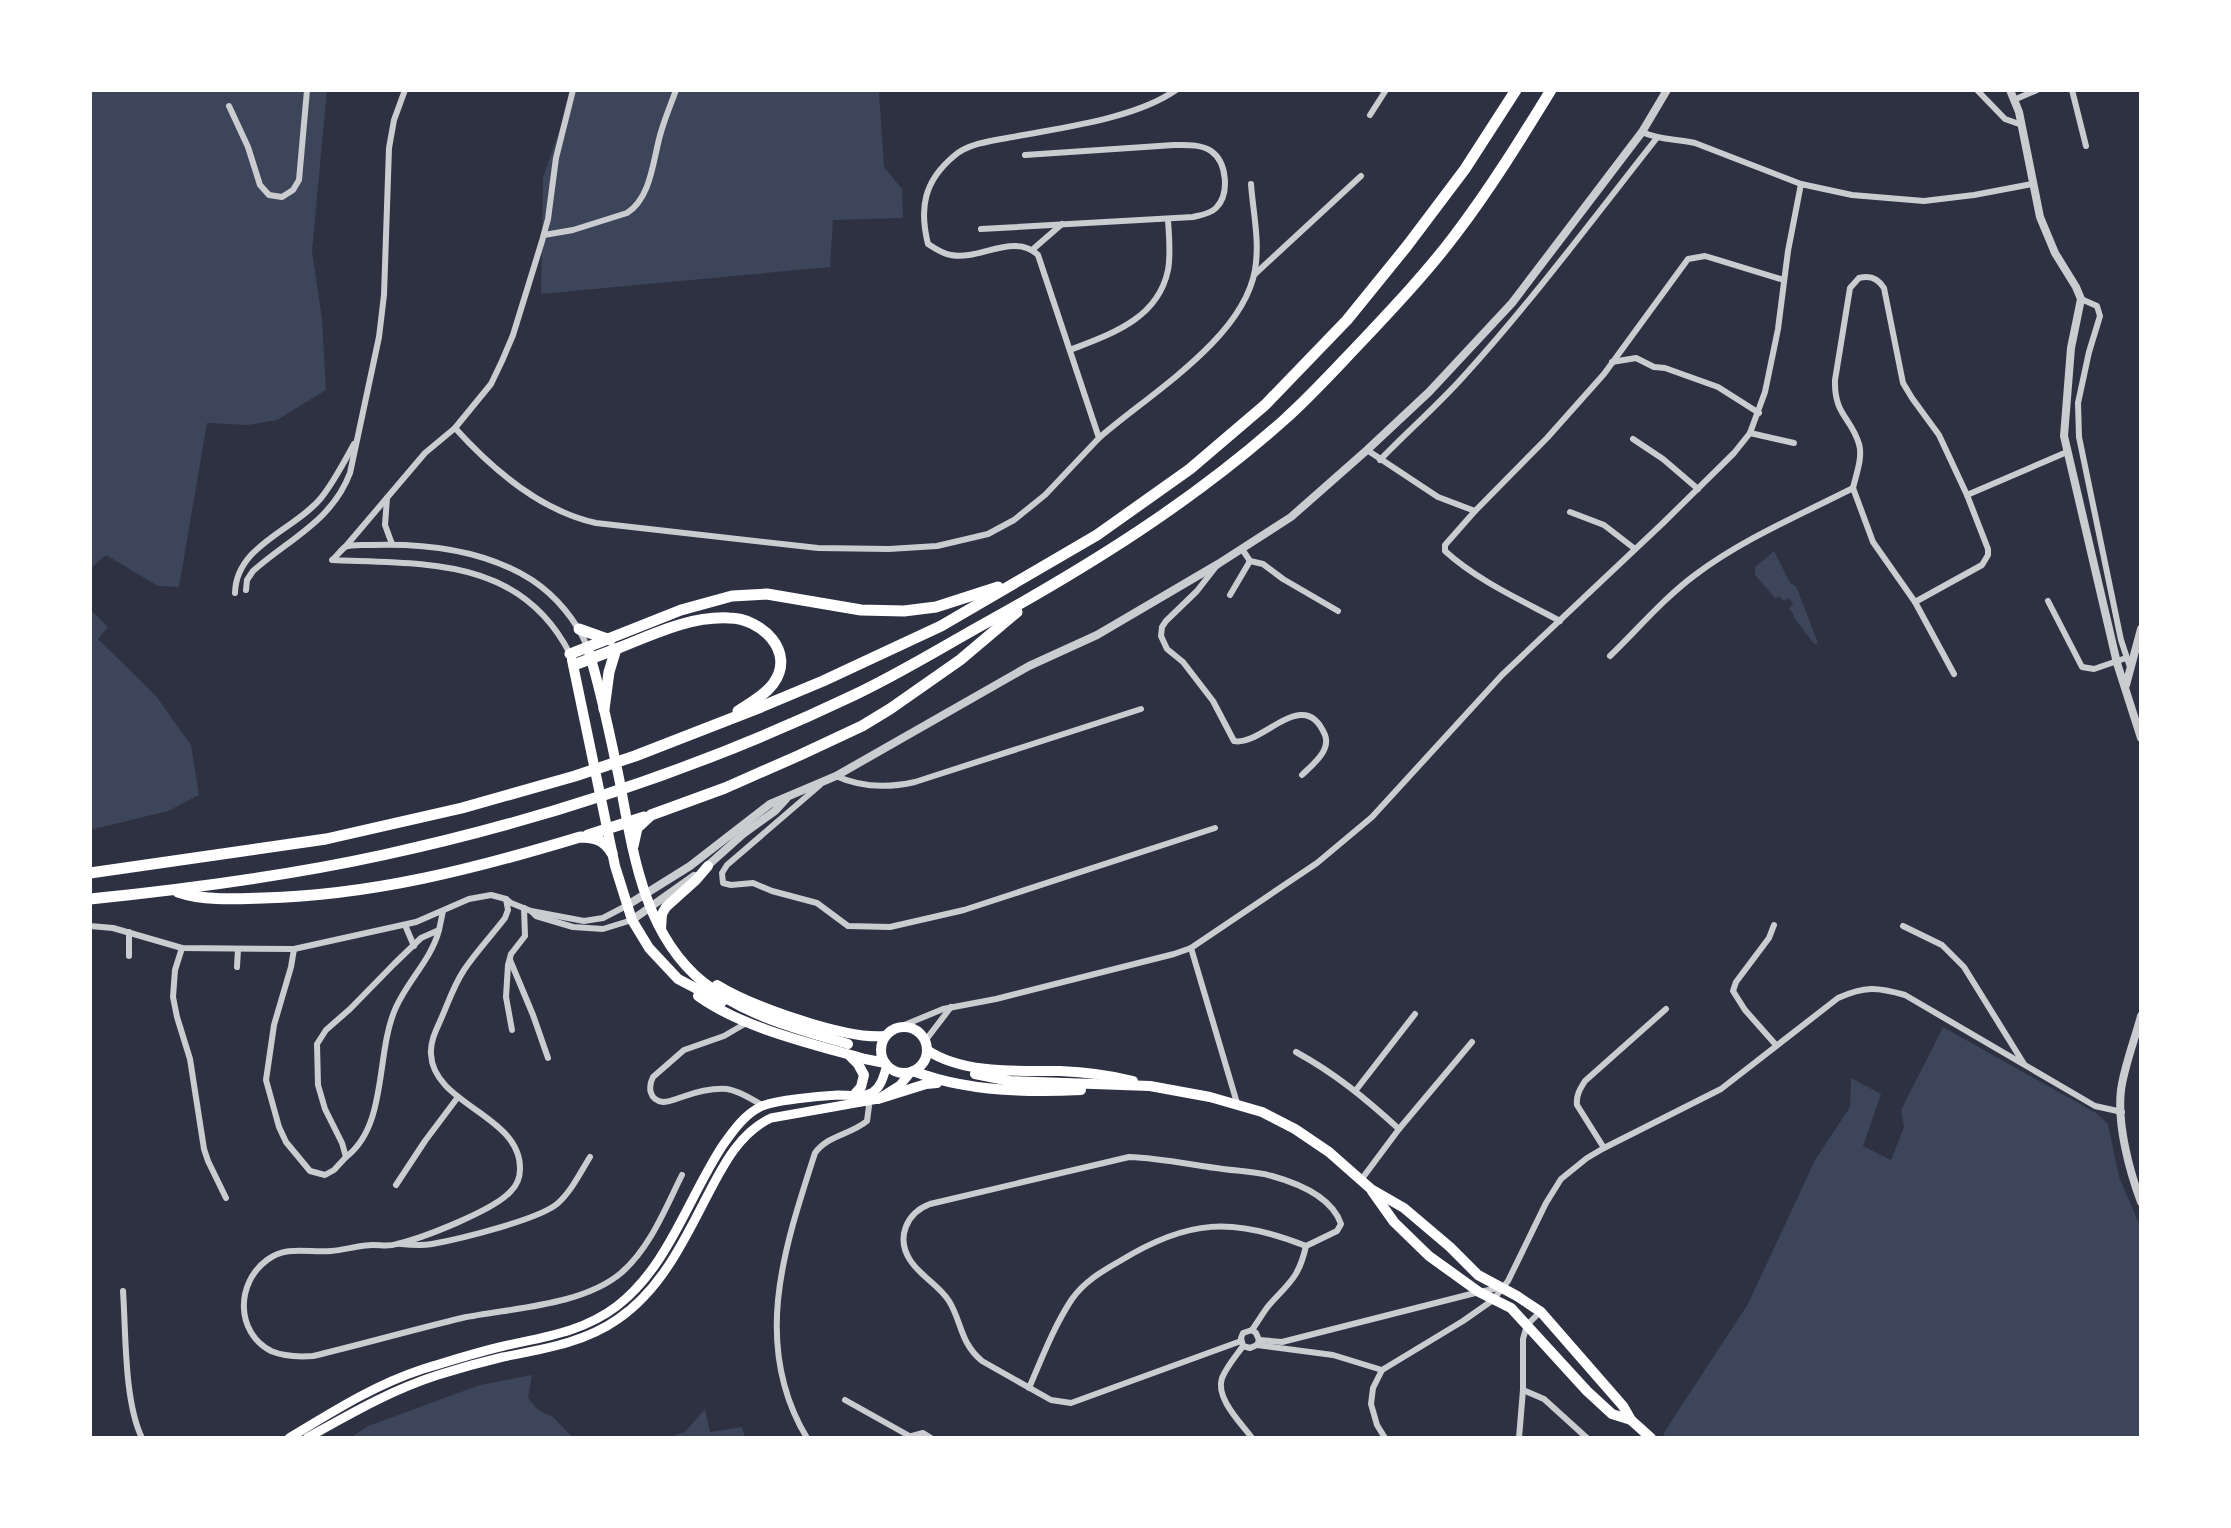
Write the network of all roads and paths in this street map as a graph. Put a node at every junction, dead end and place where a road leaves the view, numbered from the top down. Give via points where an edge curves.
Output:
1 (307, 90) edge
2 (405, 90) edge
3 (573, 90) edge
4 (676, 90) edge
5 (1176, 90) edge
6 (1386, 90) edge
7 (1508, 90) edge
8 (1516, 90) edge
9 (1551, 90) edge
10 (1667, 90) edge
11 (1977, 90) edge
12 (2010, 90) edge
13 (2037, 90) edge
14 (2072, 90) edge
15 (2016, 99) junction
16 (229, 106) dead end
17 (1370, 115) dead end
18 (2022, 125) junction
19 (1642, 132) junction
20 (1656, 139) junction
21 (2086, 146) dead end
22 (1475, 151) junction
23 (1025, 155) dead end
24 (1361, 176) dead end
25 (1251, 184) dead end
26 (1801, 184) junction
27 (2032, 184) junction
28 (1168, 220) junction
29 (1062, 224) junction
30 (981, 229) dead end
31 (544, 235) junction
32 (1032, 250) junction
33 (1255, 274) junction
34 (1784, 280) junction
35 (2081, 299) junction
36 (1070, 350) junction
37 (1612, 362) junction
38 (1759, 413) junction
39 (455, 428) junction
40 (1750, 433) junction
41 (358, 437) junction
42 (1099, 438) junction
43 (1633, 439) dead end
44 (1794, 443) dead end
45 (1367, 450) junction
46 (2067, 452) junction
47 (1380, 460) junction
48 (1853, 488) junction
49 (1698, 489) junction
50 (1967, 495) junction
51 (387, 498) junction
52 (1475, 511) junction
53 (1570, 512) dead end
54 (392, 544) junction
55 (346, 546) junction
56 (1242, 549) junction
57 (1635, 549) junction
58 (1250, 561) junction
59 (1218, 564) junction
60 (1021, 580) junction
61 (246, 590) dead end
62 (235, 593) dead end
63 (1039, 594) junction
64 (1230, 595) dead end
65 (2048, 601) dead end
66 (1915, 602) junction
67 (1338, 611) dead end
68 (1560, 621) junction
69 (579, 629) junction
70 (2141, 629) edge
71 (613, 644) junction
72 (589, 652) junction
73 (1610, 656) dead end
74 (572, 660) junction
75 (2122, 660) junction
76 (2130, 668) junction
77 (1954, 674) dead end
78 (2126, 686) junction
79 (604, 709) junction
80 (1141, 709) dead end
81 (2138, 720) edge
82 (724, 721) junction
83 (2141, 736) edge
84 (1302, 775) dead end
85 (836, 776) junction
86 (825, 781) junction
87 (786, 798) junction
88 (651, 815) junction
89 (628, 822) junction
90 (1215, 828) dead end
91 (607, 829) junction
92 (580, 837) junction
93 (633, 846) junction
94 (612, 853) junction
95 (708, 866) junction
96 (90, 873) edge
97 (173, 891) junction
98 (645, 894) junction
99 (90, 899) edge
100 (506, 899) junction
101 (626, 906) junction
102 (650, 907) junction
103 (528, 909) junction
104 (443, 911) junction
105 (632, 920) junction
106 (405, 925) junction
107 (1774, 925) dead end
108 (90, 926) edge
109 (1903, 926) dead end
110 (439, 930) junction
111 (660, 931) junction
112 (129, 932) junction
113 (414, 946) junction
114 (182, 948) junction
115 (1191, 948) junction
116 (238, 949) junction
117 (294, 949) junction
118 (129, 956) dead end
119 (509, 958) junction
120 (237, 967) dead end
121 (689, 969) junction
122 (678, 979) junction
123 (951, 1007) junction
124 (1666, 1009) dead end
125 (1415, 1014) dead end
126 (2141, 1016) edge
127 (765, 1018) junction
128 (748, 1022) junction
129 (902, 1026) junction
130 (512, 1030) dead end
131 (885, 1036) junction
132 (1472, 1042) dead end
133 (1776, 1045) junction
134 (926, 1046) junction
135 (848, 1049) junction
136 (1296, 1052) dead end
137 (548, 1058) dead end
138 (886, 1064) junction
139 (2025, 1066) junction
140 (912, 1071) junction
141 (975, 1074) dead end
142 (953, 1084) junction
143 (1130, 1085) junction
144 (1150, 1086) junction
145 (1356, 1090) junction
146 (854, 1095) junction
147 (458, 1097) junction
148 (878, 1099) junction
149 (866, 1102) junction
150 (1237, 1103) junction
151 (762, 1105) junction
152 (2122, 1112) junction
153 (1399, 1129) junction
154 (1604, 1148) junction
155 (346, 1157) junction
156 (590, 1157) dead end
157 (682, 1175) dead end
158 (1361, 1180) junction
159 (396, 1185) dead end
160 (1371, 1189) junction
161 (226, 1198) dead end
162 (2141, 1202) edge
163 (399, 1244) junction
164 (1306, 1246) junction
165 (1456, 1252) junction
166 (1442, 1266) junction
167 (1503, 1288) junction
168 (123, 1291) dead end
169 (1479, 1292) junction
170 (1493, 1300) junction
171 (1541, 1312) junction
172 (1527, 1325) junction
173 (1252, 1330) junction
174 (1242, 1343) junction
175 (1258, 1343) junction
176 (1382, 1370) junction
177 (1029, 1388) junction
178 (1523, 1390) junction
179 (845, 1400) dead end
180 (1631, 1420) junction
181 (912, 1437) edge
182 (142, 1438) edge
183 (289, 1438) edge
184 (307, 1438) edge
185 (807, 1438) edge
186 (931, 1438) edge
187 (1252, 1438) edge
188 (1385, 1438) edge
189 (1519, 1438) edge
190 (1587, 1438) edge
191 (1651, 1438) edge

1 - 16 street via 300,176 282,197 269,195 260,185
2 - 41 street via 391,136 382,316
3 - 31 street
4 - 31 street via 651,176 634,208
5 - 32 street via 1093,121 975,145 955,155 934,178 923,203 928,244 951,255 1015,246
6 - 17 street
7 - 22 highway
8 - 22 highway
9 - 63 highway via 1454,237 1319,387 1223,471
10 - 19 street
11 - 18 street via 2005,119
12 - 15 street
13 - 15 street
14 - 21 street
15 - 18 street
18 - 27 street
19 - 20 street
19 - 45 street via 1512,303
20 - 26 street via 1695,143
20 - 47 street via 1496,339
22 - 60 highway via 1375,287 1265,405 1147,500
23 - 28 street via 1174,145 1210,150 1225,179 1220,204 1207,214
24 - 33 street
25 - 33 street
26 - 27 street via 1924,201
26 - 34 street
27 - 35 street via 2047,235
28 - 29 street
28 - 36 street via 1168,270 1155,301 1128,325
29 - 30 street
29 - 32 street
31 - 39 street via 502,361 491,384
32 - 36 street via 1041,262
33 - 42 street via 1215,340
34 - 37 street via 1714,257 1688,259
34 - 38 street
35 - 46 street via 2066,399
35 - 75 street via 2095,304 2100,316 2078,403 2078,425
36 - 42 street
37 - 38 street via 1636,358 1665,368 1718,387
37 - 52 street
38 - 40 street
39 - 42 street via 523,487 582,520 818,548 877,549 937,546 1001,528 1045,495
39 - 51 street via 425,453
40 - 44 street
40 - 49 street
41 - 61 street via 350,473 335,503 250,575
41 - 62 street via 322,498 240,568
43 - 49 street
45 - 47 street
45 - 56 street via 1291,517
46 - 50 street
46 - 75 street
47 - 52 street via 1438,497
48 - 50 street via 1859,444 1838,407 1835,380 1850,288 1865,276 1884,288 1903,383 1939,435
48 - 66 street via 1873,542
48 - 73 street via 1701,571
49 - 57 street
50 - 66 street via 1988,549 1986,561
51 - 54 street via 385,525
51 - 55 street
52 - 68 street via 1445,551
53 - 57 street via 1604,525
54 - 55 street
54 - 69 street via 471,555 519,573 546,591
55 - 74 street via 332,560 435,566 511,589 543,613
56 - 58 street
56 - 59 street
57 - 68 street
58 - 64 street
58 - 67 street
59 - 84 street via 1166,621 1163,641 1213,701 1234,741 1249,740 1294,716 1316,722 1327,745
59 - 85 street
60 - 71 highway via 919,611 861,610 767,594 732,596 681,610
60 - 82 highway via 908,642
63 - 88 highway via 960,660 862,726
63 - 97 highway via 850,697 641,783 381,856
65 - 75 street via 2082,667 2094,669
66 - 77 street
68 - 115 street via 1462,716 1372,817 1317,863
69 - 71 highway
69 - 72 street
70 - 76 street
71 - 72 highway
71 - 79 highway
71 - 82 highway via 705,619 739,618 758,626 780,652 779,671 764,693
72 - 74 highway
72 - 79 main road
74 - 91 main road
75 - 76 street
75 - 78 street
76 - 78 street
78 - 81 street
79 - 89 main road
80 - 85 street via 915,782 873,786
81 - 83 street
82 - 96 highway via 575,776 462,808 326,839
85 - 86 street
86 - 87 street
86 - 90 street via 727,865 723,883 753,883 817,903 848,926 890,927 974,907
87 - 95 street
87 - 98 street via 770,804
88 - 89 highway
88 - 93 highway via 637,828
89 - 91 highway
89 - 93 main road
91 - 92 highway
91 - 94 main road
92 - 94 highway via 599,840
92 - 97 highway via 356,892 248,898
93 - 98 main road
94 - 101 main road
95 - 102 street
95 - 111 main road via 666,907
97 - 99 highway
98 - 101 street
98 - 102 main road
100 - 103 street
100 - 104 street via 483,895
100 - 147 street via 505,918 459,978 432,1042 434,1069
101 - 103 street via 584,921
101 - 105 main road
102 - 105 street
102 - 111 main road
103 - 105 street via 556,923 590,929
103 - 119 street via 525,936
104 - 106 street
104 - 110 street
105 - 122 main road
106 - 113 street
106 - 117 street
107 - 133 street via 1733,991
108 - 112 street
109 - 139 street via 1942,945 1959,961
110 - 113 street
110 - 155 street via 394,1009 371,1122 358,1149
111 - 121 main road
112 - 114 street
112 - 118 street
113 - 155 street via 317,1044 318,1085
114 - 116 street
114 - 161 street via 173,997 190,1059 201,1136
115 - 123 street
115 - 150 street
116 - 117 street
116 - 120 street
117 - 155 street via 274,1025 268,1093 286,1142 310,1171 325,1175
119 - 130 street via 506,997
119 - 137 street
121 - 127 main road via 726,998
121 - 131 main road via 802,1020
122 - 127 main road via 736,1010
122 - 128 main road via 709,1004
123 - 129 street
123 - 134 street
124 - 154 street via 1581,1088 1577,1105
125 - 145 street
126 - 152 street via 2121,1090
127 - 135 main road
128 - 135 main road
128 - 151 street via 684,1050 653,1077 650,1091 667,1102 729,1089
129 - 131 main road
129 - 134 main road via 917,1030
131 - 138 main road via 881,1050
132 - 153 street
133 - 139 street via 1838,998 1857,989 1884,989 1905,995
133 - 154 street via 1721,1089
134 - 140 main road via 923,1062
134 - 144 main road via 949,1060 978,1067 1099,1074
135 - 138 main road
135 - 146 main road via 864,1075
136 - 145 street
138 - 140 main road via 896,1071
138 - 146 main road via 876,1090
139 - 152 street via 2095,1106
140 - 142 main road
140 - 148 main road
141 - 143 main road via 1010,1081
142 - 143 main road via 1047,1092
142 - 148 main road via 926,1084
143 - 144 main road
144 - 150 main road
145 - 153 street
146 - 151 main road
147 - 159 street
147 - 163 street via 495,1124 514,1146 520,1162 516,1186 472,1215
148 - 149 main road
149 - 184 main road via 771,1118 745,1135 665,1270 617,1320 569,1343 407,1386
149 - 185 street via 867,1121 827,1140 815,1153 781,1272 777,1360
150 - 158 main road via 1295,1129
151 - 183 main road via 724,1143 652,1269 611,1310 563,1333 483,1351 388,1382
152 - 162 street via 2131,1178
153 - 158 street
154 - 167 street via 1561,1179
156 - 163 street via 567,1193 548,1209 441,1242
157 - 163 street via 644,1248 619,1275 594,1289 313,1356 276,1353 254,1335 244,1294 254,1271 268,1259 296,1250
158 - 160 main road
160 - 165 main road via 1404,1208
160 - 166 main road via 1407,1236
164 - 173 street via 1299,1271
164 - 177 street via 1256,1228 1205,1226 1144,1247 1085,1284 1072,1299
164 - 177 street via 1341,1224 1331,1207 1307,1189 1271,1175 1151,1158 1096,1164 920,1208 905,1229 909,1258 947,1298 973,1354
165 - 166 main road
165 - 167 main road via 1478,1275
166 - 169 main road
167 - 169 street
167 - 170 street
167 - 171 main road
168 - 182 street via 129,1382
169 - 170 main road
169 - 175 street via 1282,1342
170 - 172 main road via 1511,1308
170 - 176 street
171 - 172 street
171 - 180 main road
172 - 178 street
172 - 180 main road via 1612,1414
173 - 174 street via 1243,1333
173 - 175 street
174 - 175 street via 1250,1348
174 - 177 street via 1071,1403
174 - 187 street via 1220,1388
175 - 176 street via 1333,1355
176 - 188 street via 1371,1404
178 - 189 street
178 - 190 street via 1544,1399
179 - 181 street
180 - 191 main road
181 - 186 street via 923,1433

